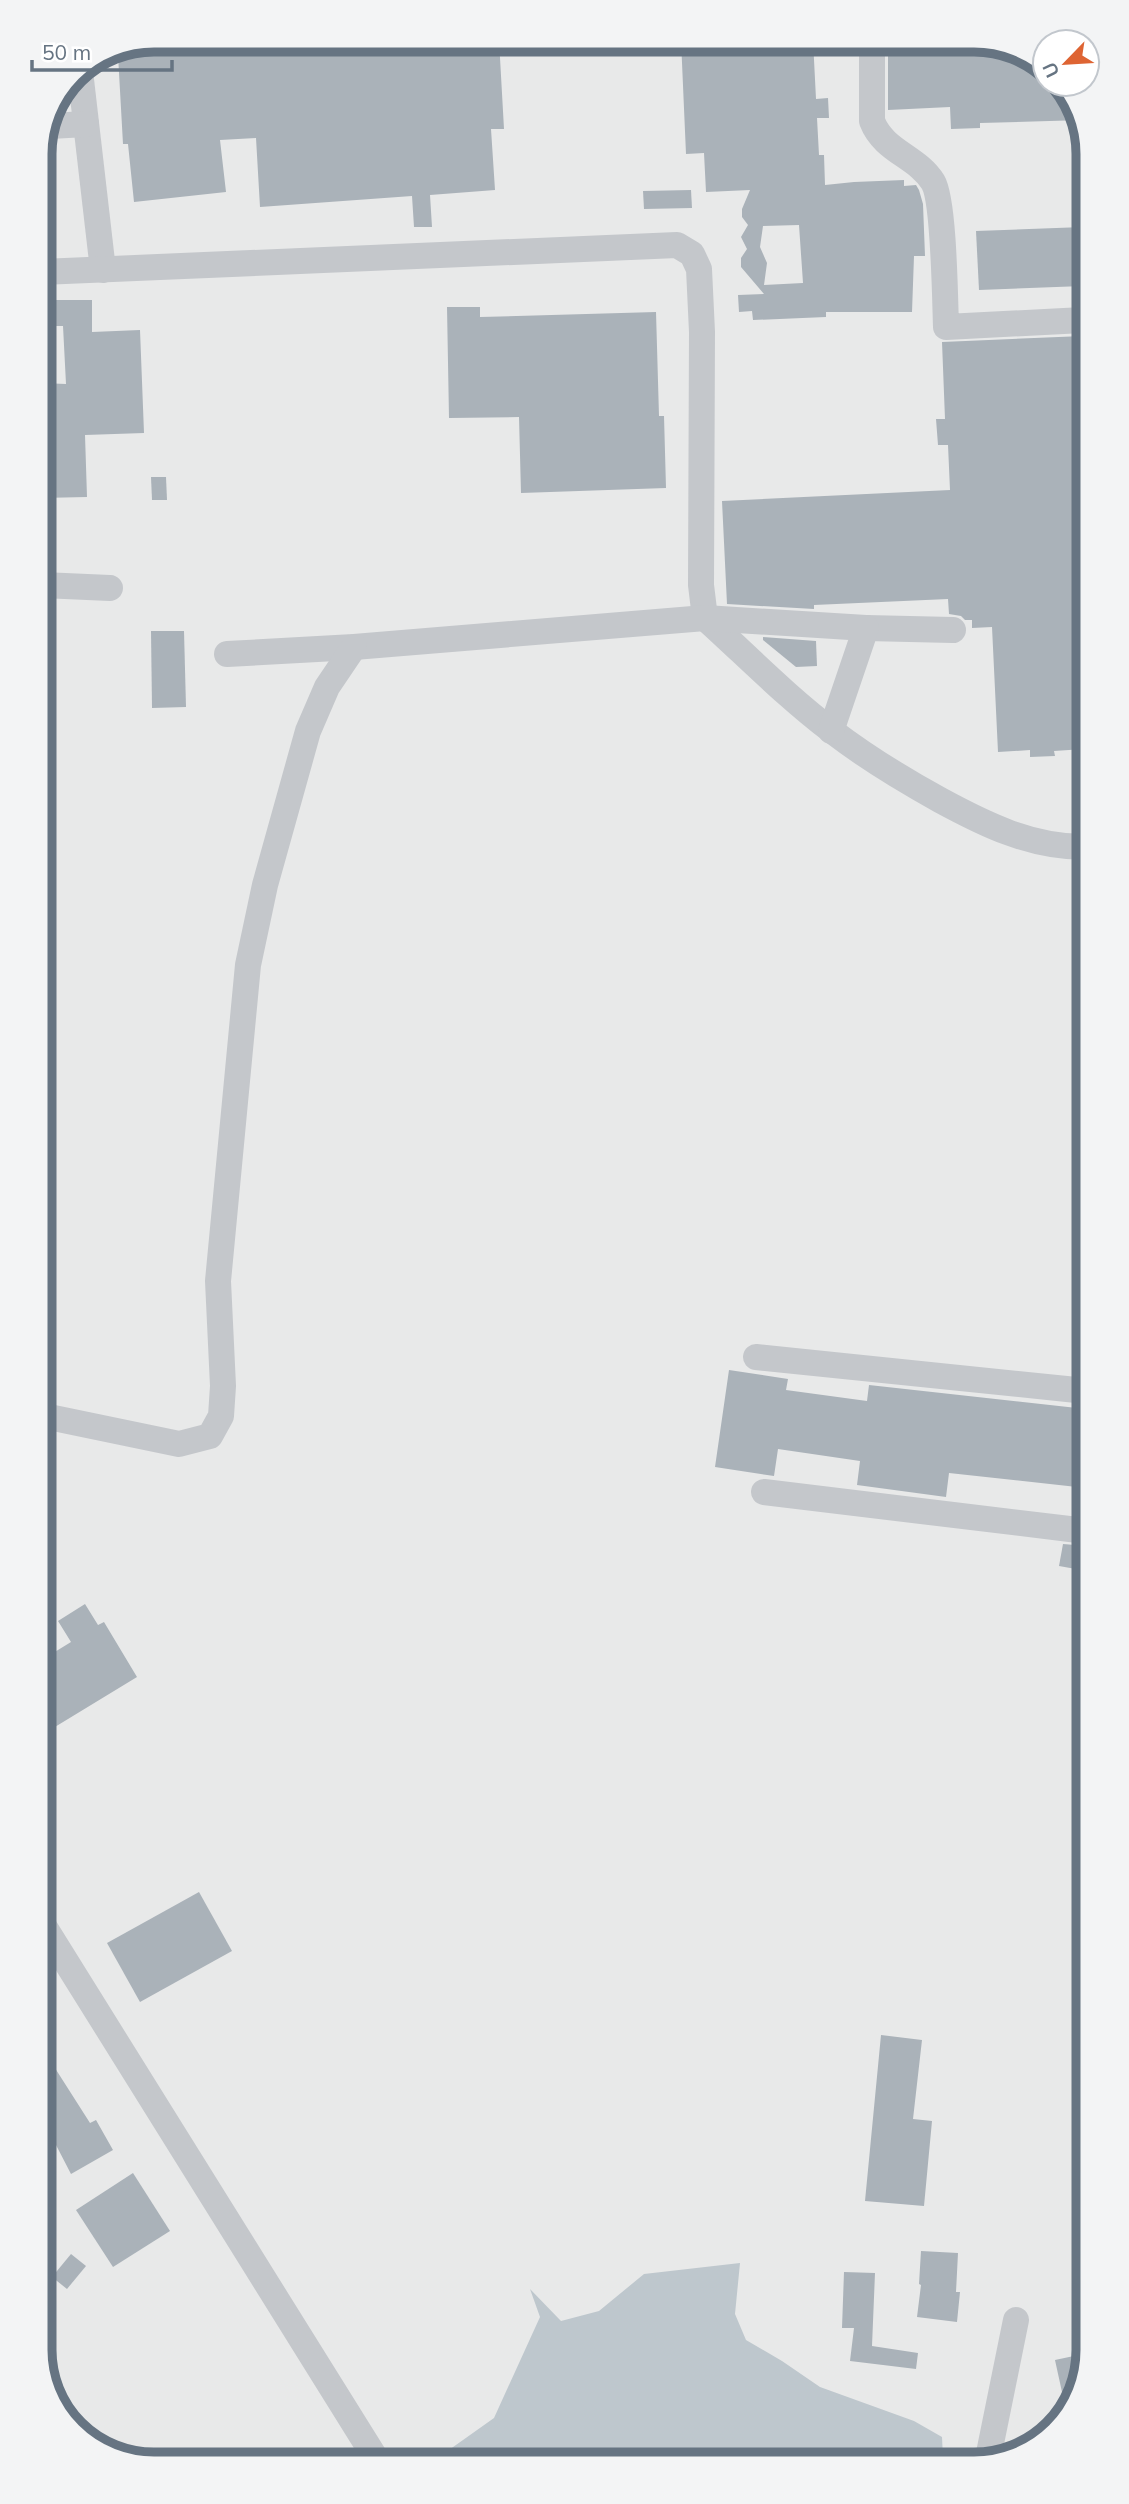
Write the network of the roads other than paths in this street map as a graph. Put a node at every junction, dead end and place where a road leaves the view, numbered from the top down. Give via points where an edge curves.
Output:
1 (872, 53) edge
2 (81, 83) edge
3 (86, 124) junction
4 (57, 126) edge
5 (103, 270) junction
6 (53, 272) edge
7 (1076, 320) edge
8 (53, 585) edge
9 (110, 588) dead end
10 (705, 618) junction
11 (866, 628) junction
12 (953, 631) dead end
13 (354, 647) junction
14 (227, 654) dead end
15 (831, 731) junction
16 (1076, 847) edge
17 (756, 1357) dead end
18 (1076, 1390) edge
19 (52, 1418) edge
20 (764, 1492) dead end
21 (1076, 1530) edge
22 (52, 1940) edge
23 (1016, 2320) dead end
24 (990, 2450) edge
25 (371, 2451) edge

1 - 7 lane via 876,132 926,173 938,194 946,327
2 - 3 lane
3 - 4 lane
3 - 5 lane
5 - 6 lane
5 - 10 lane via 677,244 685,248 696,261 702,332 701,585
8 - 9 lane
10 - 11 lane
10 - 13 lane
10 - 15 lane
11 - 12 lane
11 - 15 lane
13 - 14 lane
13 - 19 lane via 327,687 309,731 265,885 248,965 218,1281 221,1416 210,1436 179,1444
15 - 16 lane via 898,777 970,817 1018,838
17 - 18 lane
20 - 21 lane
22 - 25 lane
23 - 24 lane

